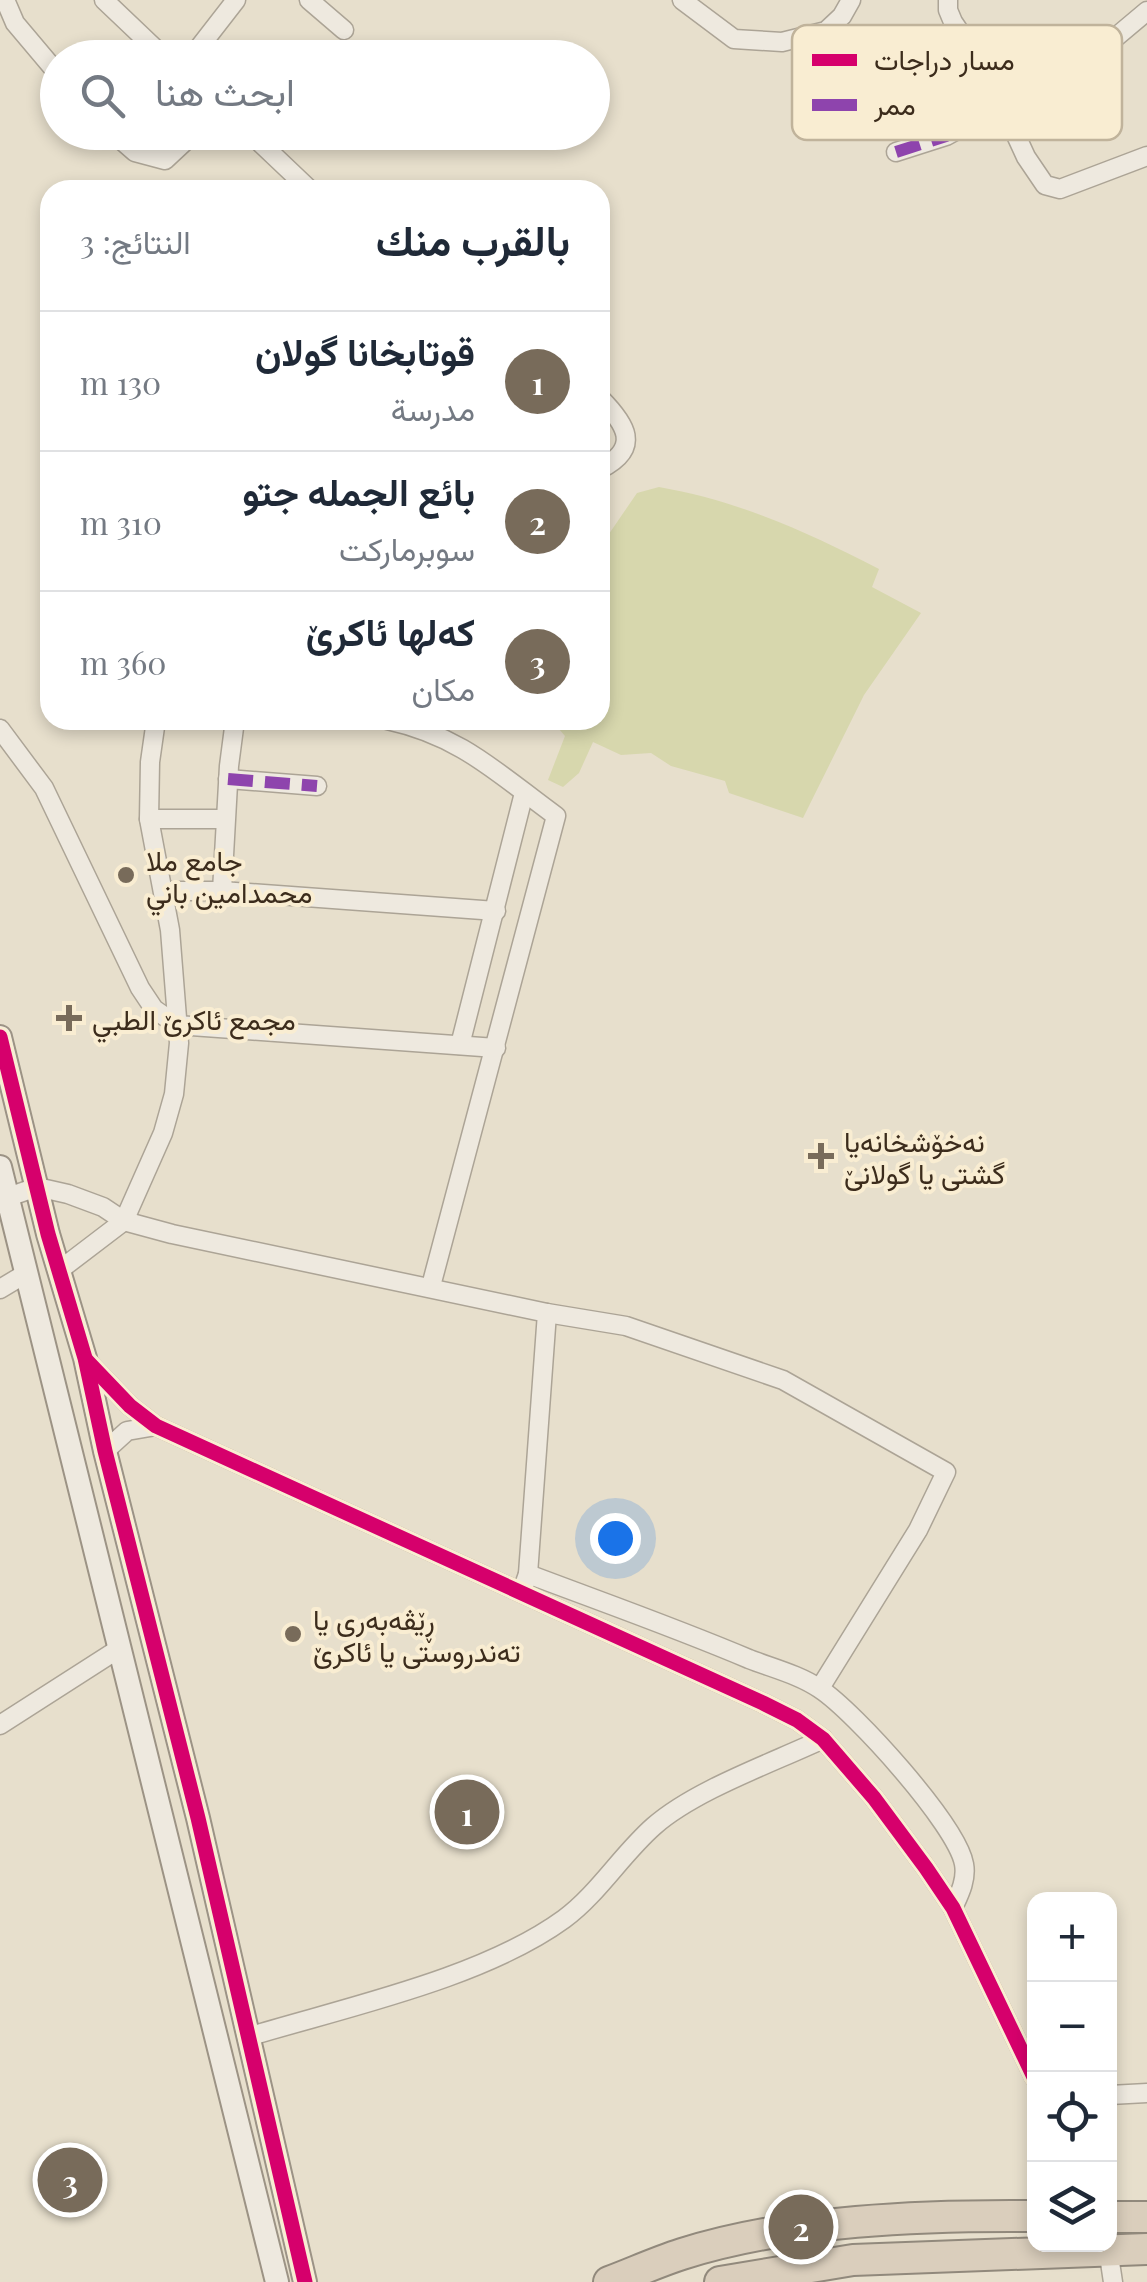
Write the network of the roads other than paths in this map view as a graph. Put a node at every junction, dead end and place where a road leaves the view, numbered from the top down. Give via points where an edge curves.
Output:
1 (104, 0) edge
2 (236, 0) edge
3 (309, 0) edge
4 (682, 0) edge
5 (851, 0) edge
6 (948, 0) edge
7 (5, 2) edge
8 (1147, 11) edge
9 (831, 25) edge
10 (955, 25) edge
11 (344, 30) dead end
12 (1122, 32) edge
13 (146, 40) edge
14 (205, 40) edge
15 (792, 40) edge
16 (40, 53) edge
17 (934, 140) edge
18 (1018, 140) edge
19 (133, 150) edge
20 (176, 150) edge
21 (268, 150) edge
22 (896, 152) dead end
23 (1147, 156) edge
24 (299, 180) edge
25 (610, 409) edge
26 (610, 463) edge
27 (0, 729) edge
28 (155, 730) edge
29 (234, 730) edge
30 (426, 730) edge
31 (228, 779) junction
32 (317, 786) dead end
33 (524, 793) junction
34 (149, 819) junction
35 (226, 820) junction
36 (165, 891) junction
37 (222, 891) junction
38 (496, 911) junction
39 (178, 1025) junction
40 (0, 1037) edge
41 (460, 1045) junction
42 (496, 1048) junction
43 (0, 1167) edge
44 (37, 1187) junction
45 (8, 1196) junction
46 (124, 1221) junction
47 (61, 1269) junction
48 (25, 1274) junction
49 (431, 1286) junction
50 (0, 1289) edge
51 (547, 1313) junction
52 (85, 1358) junction
53 (156, 1426) junction
54 (105, 1452) junction
55 (525, 1583) junction
56 (120, 1648) junction
57 (820, 1688) junction
58 (0, 1725) edge
59 (823, 1739) junction
60 (198, 1818) junction
61 (163, 1826) junction
62 (953, 1908) junction
63 (251, 2036) junction
64 (1032, 2072) edge
65 (1147, 2093) edge
66 (1117, 2095) edge
67 (1027, 2216) edge
68 (1117, 2217) edge
69 (1147, 2217) edge
70 (1147, 2248) edge
71 (1117, 2249) edge
72 (1038, 2252) edge
73 (1109, 2252) edge
74 (276, 2282) edge
75 (305, 2282) edge
76 (610, 2282) edge
77 (720, 2282) edge
78 (1114, 2282) edge

1 - 13 street
2 - 14 street
3 - 11 street
4 - 15 street via 734,40
5 - 9 street
6 - 10 street
7 - 16 street
8 - 12 street
17 - 22 street
18 - 23 street via 1037,175 1060,190
19 - 20 street via 165,160
21 - 24 street
25 - 26 street via 627,436
27 - 39 street via 44,788 140,988 154,1009
28 - 34 street
29 - 31 street
30 - 33 street via 473,752
31 - 32 street
31 - 35 street
33 - 38 street
33 - 42 street via 556,816
34 - 35 street
34 - 36 street
35 - 37 street
36 - 37 street
36 - 39 street
37 - 38 street
38 - 41 street
39 - 41 street
39 - 46 street via 171,1107
40 - 44 street
41 - 42 street
42 - 49 street
43 - 45 street
44 - 45 street
44 - 46 street via 103,1207
44 - 47 street
45 - 48 street
46 - 47 street
46 - 49 street
47 - 52 street
48 - 50 street
48 - 56 street
49 - 51 street
51 - 55 street
51 - 57 street via 626,1326 783,1380 946,1472 918,1530
52 - 53 street
52 - 54 street
53 - 54 street via 126,1431
53 - 55 street via 395,1537
54 - 60 street
55 - 57 street via 684,1632
55 - 59 street
56 - 58 street
56 - 61 street
57 - 62 street via 932,1805 956,1843 965,1866
59 - 62 street
59 - 63 street via 682,1806 654,1826 565,1919 525,1941 470,1969
60 - 61 street
60 - 63 street
61 - 74 street
62 - 64 street
63 - 75 street
65 - 66 street
67 - 76 highway via 931,2215 783,2232 684,2254
68 - 69 highway
70 - 71 highway
72 - 77 highway via 853,2260
73 - 78 street

